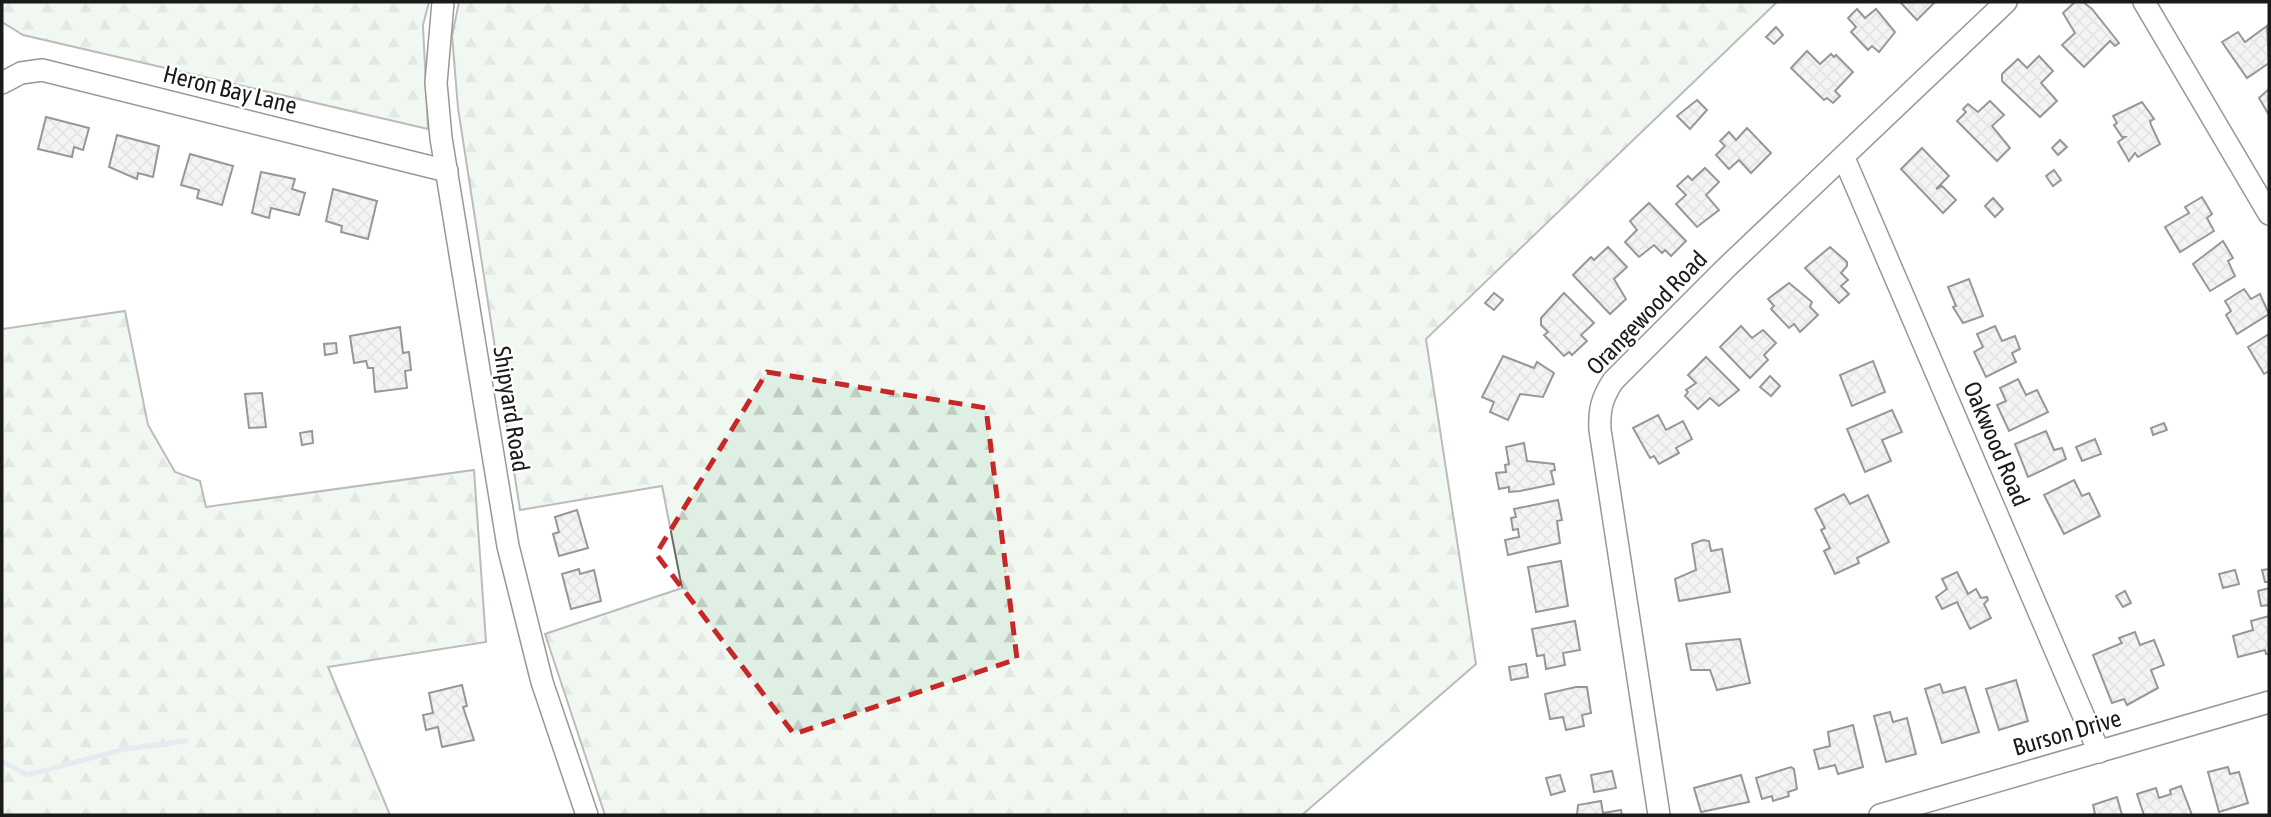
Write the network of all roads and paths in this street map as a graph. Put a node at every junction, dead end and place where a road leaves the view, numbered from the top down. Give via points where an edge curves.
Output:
1 (443, 2) edge
2 (2006, 2) edge
3 (2144, 2) edge
4 (2, 83) edge
5 (1844, 158) junction
6 (447, 171) junction
7 (2266, 200) edge
8 (2269, 702) edge
9 (2099, 752) junction
10 (587, 815) edge
11 (1659, 815) edge
12 (1880, 815) edge

1 - 6 street, Shipyard Road via 436,83
2 - 5 street, Orangewood Road
3 - 7 street
4 - 6 street, Heron Bay Lane via 21,73 42,70
5 - 9 street, Oakwood Road
5 - 11 street, Orangewood Road via 1727,267 1613,381 1602,398 1600,430
6 - 10 street, Shipyard Road via 508,545 541,682
8 - 9 street, Burson Drive
9 - 12 street, Burson Drive

